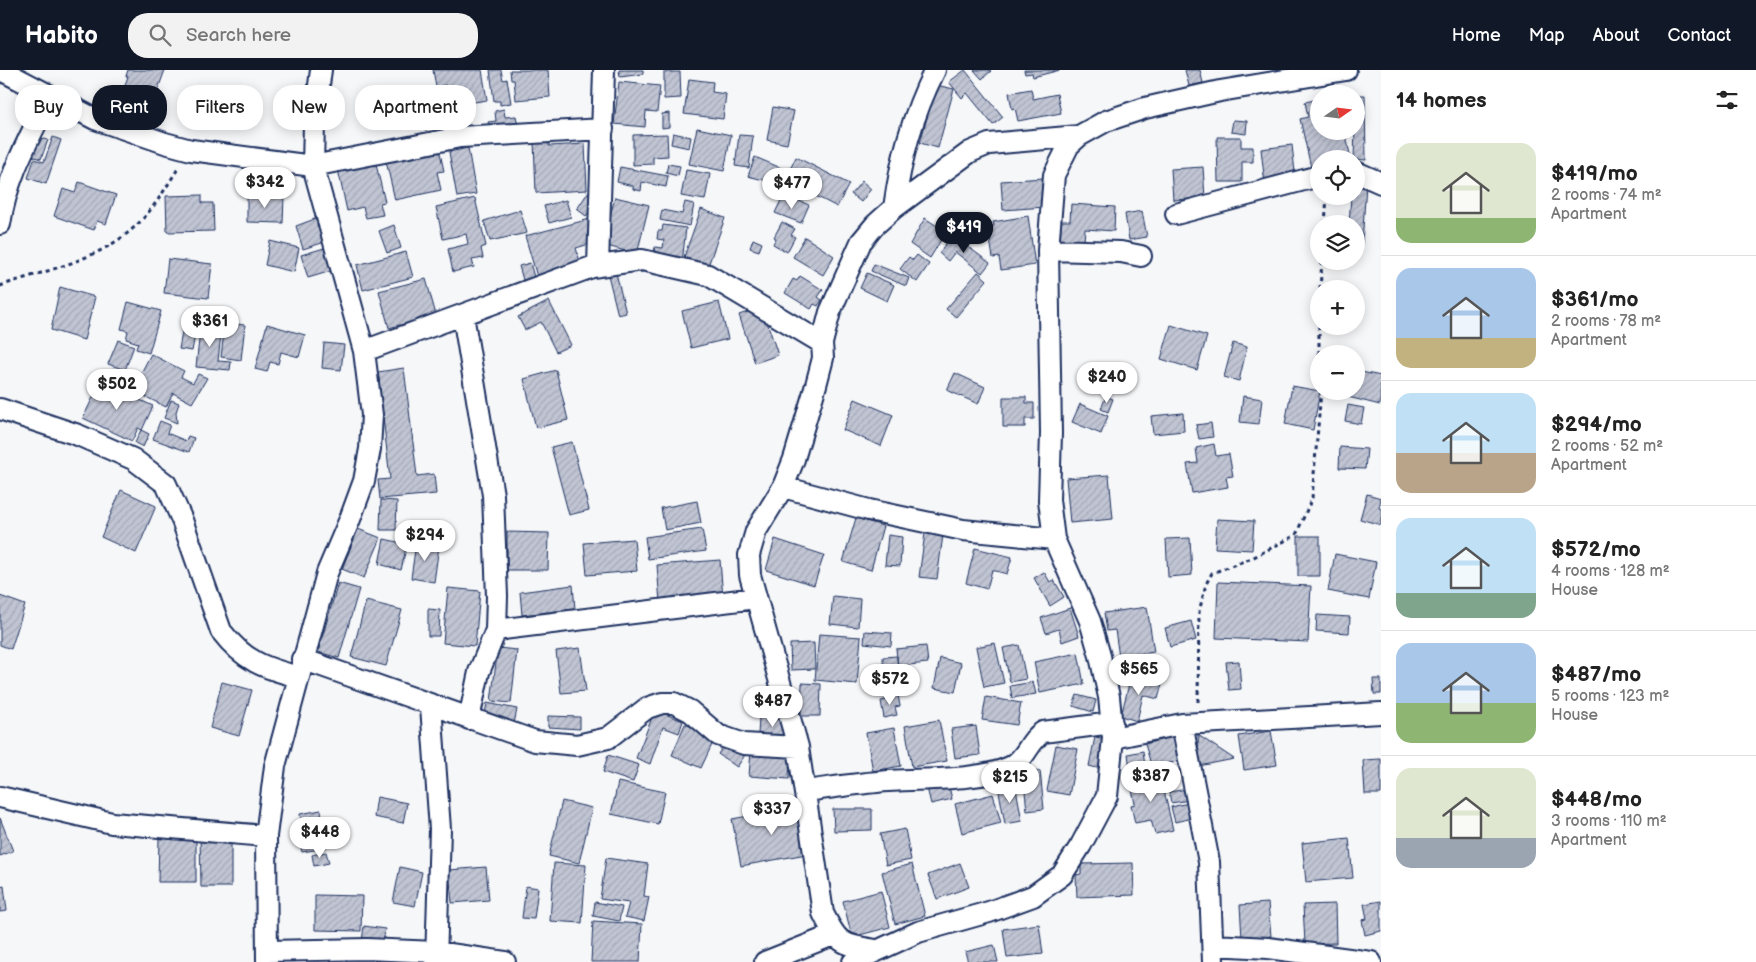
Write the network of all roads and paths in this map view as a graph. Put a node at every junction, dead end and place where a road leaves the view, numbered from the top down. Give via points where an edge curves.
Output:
1 (1, 70) edge
2 (322, 70) edge
3 (604, 70) edge
4 (935, 70) edge
5 (1346, 70) edge
6 (1319, 72) edge
7 (29, 85) edge
8 (82, 112) edge
9 (603, 129) junction
10 (33, 130) edge
11 (1079, 136) junction
12 (191, 150) junction
13 (313, 166) junction
14 (1365, 176) edge
15 (1310, 178) edge
16 (1381, 183) edge
17 (894, 208) junction
18 (1176, 214) dead end
19 (0, 224) edge
20 (1048, 250) junction
21 (1141, 256) dead end
22 (598, 266) junction
23 (0, 286) edge
24 (463, 315) junction
25 (822, 343) junction
26 (364, 351) junction
27 (1320, 400) edge
28 (0, 409) edge
29 (783, 487) junction
30 (1054, 538) junction
31 (756, 598) junction
32 (496, 630) junction
33 (300, 668) junction
34 (431, 706) junction
35 (1381, 712) edge
36 (469, 719) junction
37 (1190, 724) junction
38 (1113, 730) junction
39 (798, 747) junction
40 (805, 791) junction
41 (0, 797) edge
42 (266, 836) junction
43 (834, 935) junction
44 (875, 950) junction
45 (1214, 954) edge
46 (267, 956) edge
47 (436, 957) edge
48 (504, 962) edge
49 (766, 962) edge
50 (853, 962) edge
51 (1371, 962) edge

1 - 7 street
2 - 13 street via 314,123
3 - 9 street
4 - 17 street via 918,104 902,158
5 - 6 street
6 - 11 street via 1145,108 1106,121
8 - 12 street
9 - 13 street via 460,137
9 - 22 street
10 - 19 street via 4,196
11 - 17 street via 989,144 970,152
11 - 20 street via 1069,145 1054,175
12 - 13 street
12 - 23 path via 149,211 130,231 99,252
13 - 26 street
14 - 16 street
15 - 18 street
17 - 25 street via 874,225 862,242 830,312
20 - 21 street via 1120,252
20 - 30 street via 1049,500
22 - 24 street
22 - 25 street via 642,260 708,275
24 - 26 street
24 - 32 street via 493,495
25 - 29 street via 823,358 804,430
26 - 33 street via 372,415 364,481 327,573
27 - 37 path via 1312,498 1296,535 1252,558 1212,573 1206,584 1199,612
28 - 33 street via 78,435 133,459 166,484 221,631 249,660 272,670
29 - 30 street via 963,530
29 - 31 street via 756,531 750,555 750,575
30 - 38 street via 1090,621 1100,656
31 - 32 street
31 - 39 street
32 - 36 street via 479,672
33 - 34 street
33 - 42 street via 275,766
34 - 36 street
34 - 47 street via 440,829
35 - 37 street
36 - 39 street via 535,741 577,745 608,738 647,708 662,702 690,711 718,735 744,744
37 - 38 street
37 - 45 street via 1209,862
38 - 40 street via 1043,732 1011,767 988,773
38 - 44 street via 1107,796 1062,875 1032,896 918,932
39 - 40 street
40 - 43 street via 823,913
41 - 42 street via 112,823
42 - 46 street
43 - 44 street via 850,945
43 - 49 street
44 - 50 street
45 - 51 street via 1268,948
46 - 47 street via 367,949
47 - 48 street

